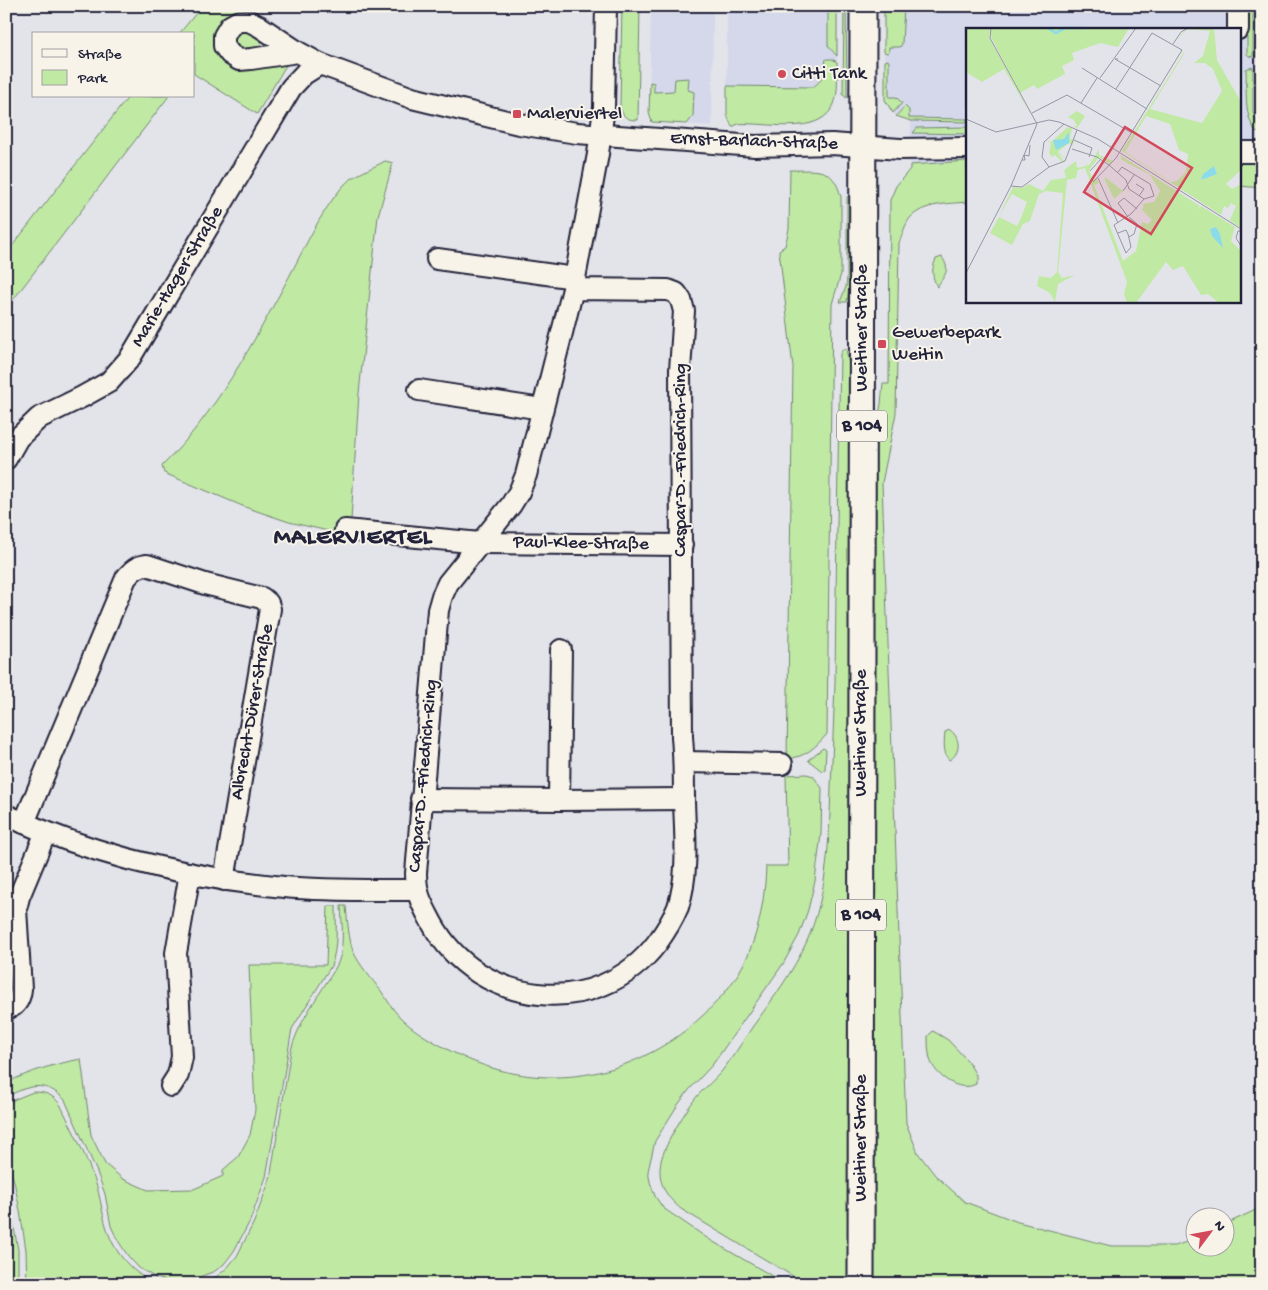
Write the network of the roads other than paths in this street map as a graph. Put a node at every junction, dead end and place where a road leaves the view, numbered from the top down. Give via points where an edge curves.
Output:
1 (606, 6) edge
2 (863, 6) edge
3 (1238, 6) edge
4 (1238, 28) edge
5 (298, 52) dead end
6 (320, 64) junction
7 (601, 134) junction
8 (863, 146) junction
9 (966, 148) edge
10 (1240, 152) edge
11 (1262, 152) edge
12 (437, 259) dead end
13 (574, 284) junction
14 (419, 390) dead end
15 (542, 409) junction
16 (6, 459) edge
17 (345, 530) dead end
18 (480, 543) junction
19 (682, 545) junction
20 (561, 650) dead end
21 (685, 762) junction
22 (782, 764) dead end
23 (421, 799) junction
24 (684, 799) junction
25 (559, 800) junction
26 (15, 819) edge
27 (46, 832) junction
28 (190, 873) junction
29 (224, 880) junction
30 (416, 890) junction
31 (6, 1009) edge
32 (171, 1086) dead end
33 (861, 1284) edge

1 - 7 street, Caspar-D.-Friedrich-Ring
2 - 8 main road, B 104
3 - 4 street
5 - 6 street, Ernst-Barlach-Straße
6 - 7 street, Ernst-Barlach-Straße via 412,98 475,114
6 - 16 street, Marie-Hager-Straße via 291,88 130,358 109,382 39,418 18,438
7 - 8 street, Ernst-Barlach-Straße via 755,146
7 - 13 street, Caspar-D.-Friedrich-Ring
8 - 9 street, Ernst-Barlach-Straße
8 - 33 main road, Weitiner Straße / B 104
10 - 11 street
12 - 13 street
13 - 15 street, Caspar-D.-Friedrich-Ring
13 - 19 street, Caspar-D.-Friedrich-Ring via 668,290 681,300 684,312 680,379
14 - 15 street
15 - 18 street, Caspar-D.-Friedrich-Ring via 519,492
17 - 18 street
18 - 19 street, Paul-Klee-Straße
18 - 23 street, Caspar-D.-Friedrich-Ring via 448,583 438,610
19 - 21 street, Caspar-D.-Friedrich-Ring via 682,737
20 - 25 street
21 - 22 street
21 - 24 street, Caspar-D.-Friedrich-Ring
23 - 25 street
23 - 30 street, Caspar-D.-Friedrich-Ring
24 - 25 street
24 - 30 street, Caspar-D.-Friedrich-Ring via 686,850 684,880 677,908 665,932 648,954 628,972 606,984 556,995 529,994 502,986 454,953 438,934
26 - 27 street
26 - 29 street, Albrecht-Dürer-Straße via 132,570 147,565 262,598 270,609
27 - 28 street via 142,863
27 - 31 street via 16,909 20,999
28 - 29 street
28 - 32 street via 176,953 182,1057 178,1075
29 - 30 street via 293,888

